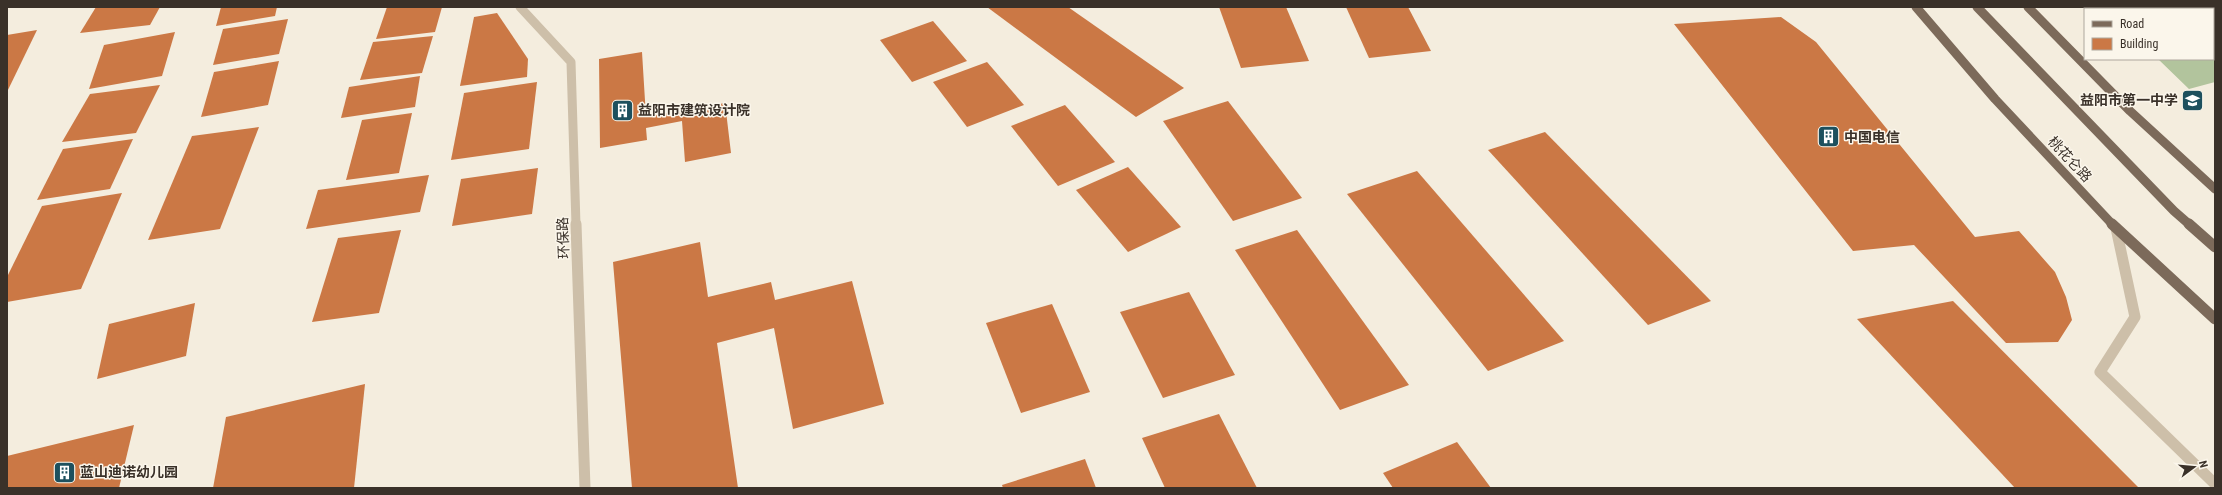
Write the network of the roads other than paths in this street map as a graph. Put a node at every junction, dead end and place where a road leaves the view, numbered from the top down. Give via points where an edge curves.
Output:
1 (520, 7) edge
2 (1916, 7) edge
3 (1977, 7) edge
4 (2028, 7) edge
5 (2215, 189) edge
6 (2116, 228) junction
7 (2215, 247) edge
8 (2215, 319) edge
9 (2215, 484) edge
10 (585, 488) edge

1 - 10 street, 环保路 via 571,62
2 - 6 main road, 桃花仑路 via 1995,99
3 - 7 main road via 2174,212
4 - 5 main road via 2130,111
6 - 8 main road, 桃花仑路
6 - 9 street via 2135,317 2100,372

